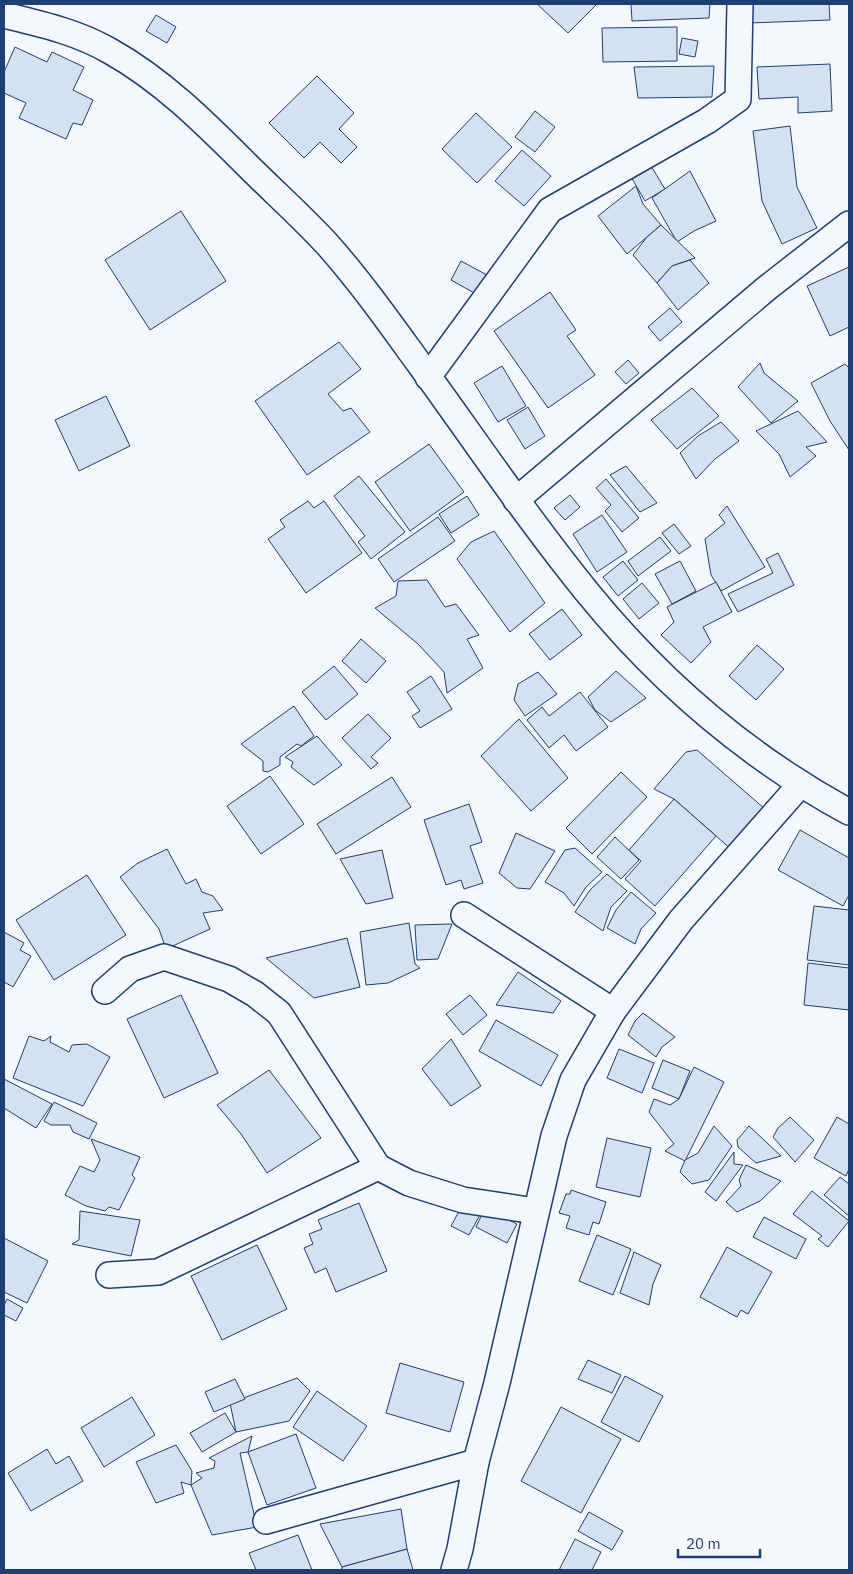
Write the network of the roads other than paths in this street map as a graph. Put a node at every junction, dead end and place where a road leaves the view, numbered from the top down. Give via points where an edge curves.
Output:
1 (740, 4) edge
2 (4, 16) edge
3 (849, 224) edge
4 (428, 376) junction
5 (516, 500) junction
6 (800, 785) junction
7 (849, 812) edge
8 (464, 915) dead end
9 (105, 991) dead end
10 (613, 1011) junction
11 (378, 1167) junction
12 (535, 1211) junction
13 (110, 1275) dead end
14 (476, 1462) junction
15 (266, 1521) dead end
16 (454, 1570) edge

1 - 4 street via 738,99 706,121 550,210
2 - 4 street via 63,29 111,51 162,85 212,130 327,245
3 - 5 street via 767,288
4 - 5 street
5 - 6 street via 588,594 656,668 702,712
6 - 7 street
6 - 10 street via 681,920
8 - 10 street
9 - 11 street via 130,969 164,957 229,979 255,994 279,1013
10 - 12 street via 573,1080 554,1136
11 - 12 street via 409,1183 463,1200
11 - 13 street via 158,1272
12 - 14 street
14 - 15 street
14 - 16 street

